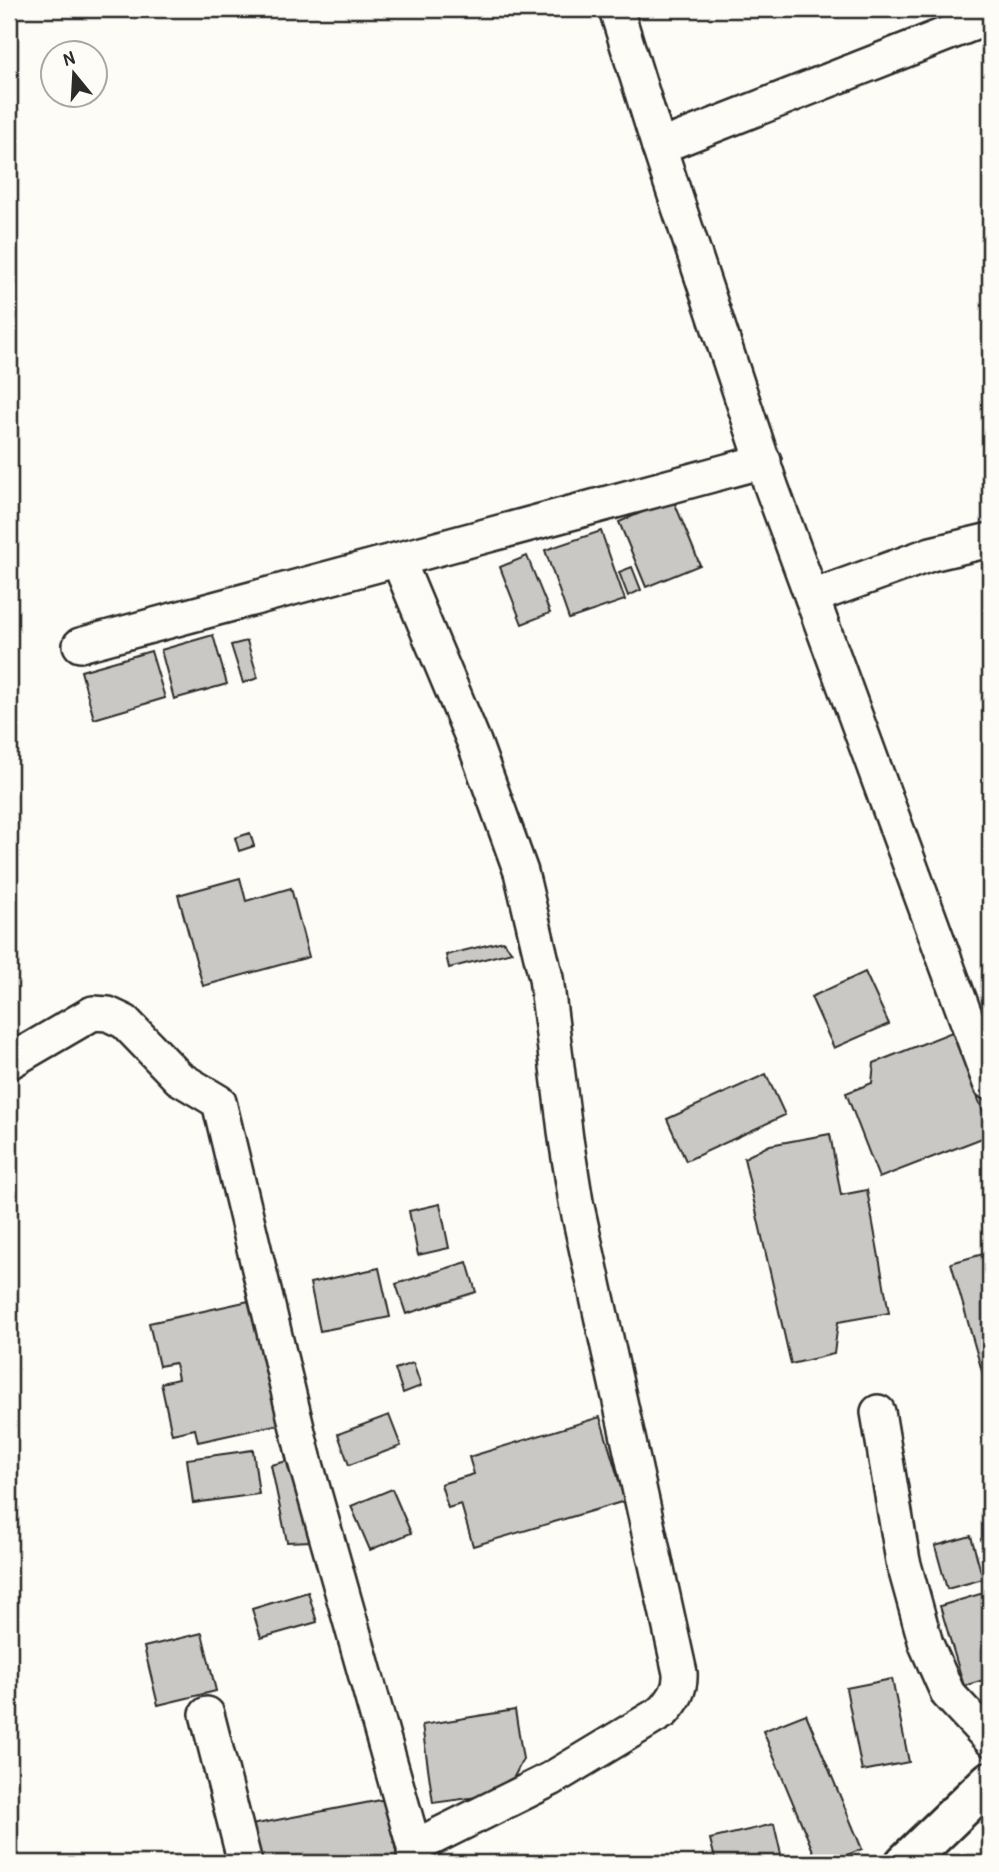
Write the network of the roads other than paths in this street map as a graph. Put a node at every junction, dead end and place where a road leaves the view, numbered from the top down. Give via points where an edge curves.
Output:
1 (616, 9) edge
2 (990, 17) edge
3 (659, 147) junction
4 (764, 461) junction
5 (990, 540) edge
6 (397, 560) junction
7 (812, 597) junction
8 (80, 646) dead end
9 (9, 1062) edge
10 (990, 1083) edge
11 (878, 1412) dead end
12 (207, 1714) dead end
13 (990, 1739) edge
14 (990, 1781) edge
15 (415, 1855) edge
16 (245, 1863) edge
17 (905, 1863) edge

1 - 3 street
2 - 3 street
3 - 4 street
4 - 6 street
4 - 7 street
5 - 7 street via 931,554
6 - 8 street
6 - 15 street via 474,742 521,872 546,978 576,1202 681,1673 676,1697 664,1711
7 - 10 street
9 - 15 street via 93,1013 108,1014 125,1022 179,1078 219,1102 304,1457
11 - 13 street via 903,1561 926,1644 948,1694
12 - 16 street
14 - 17 main road

